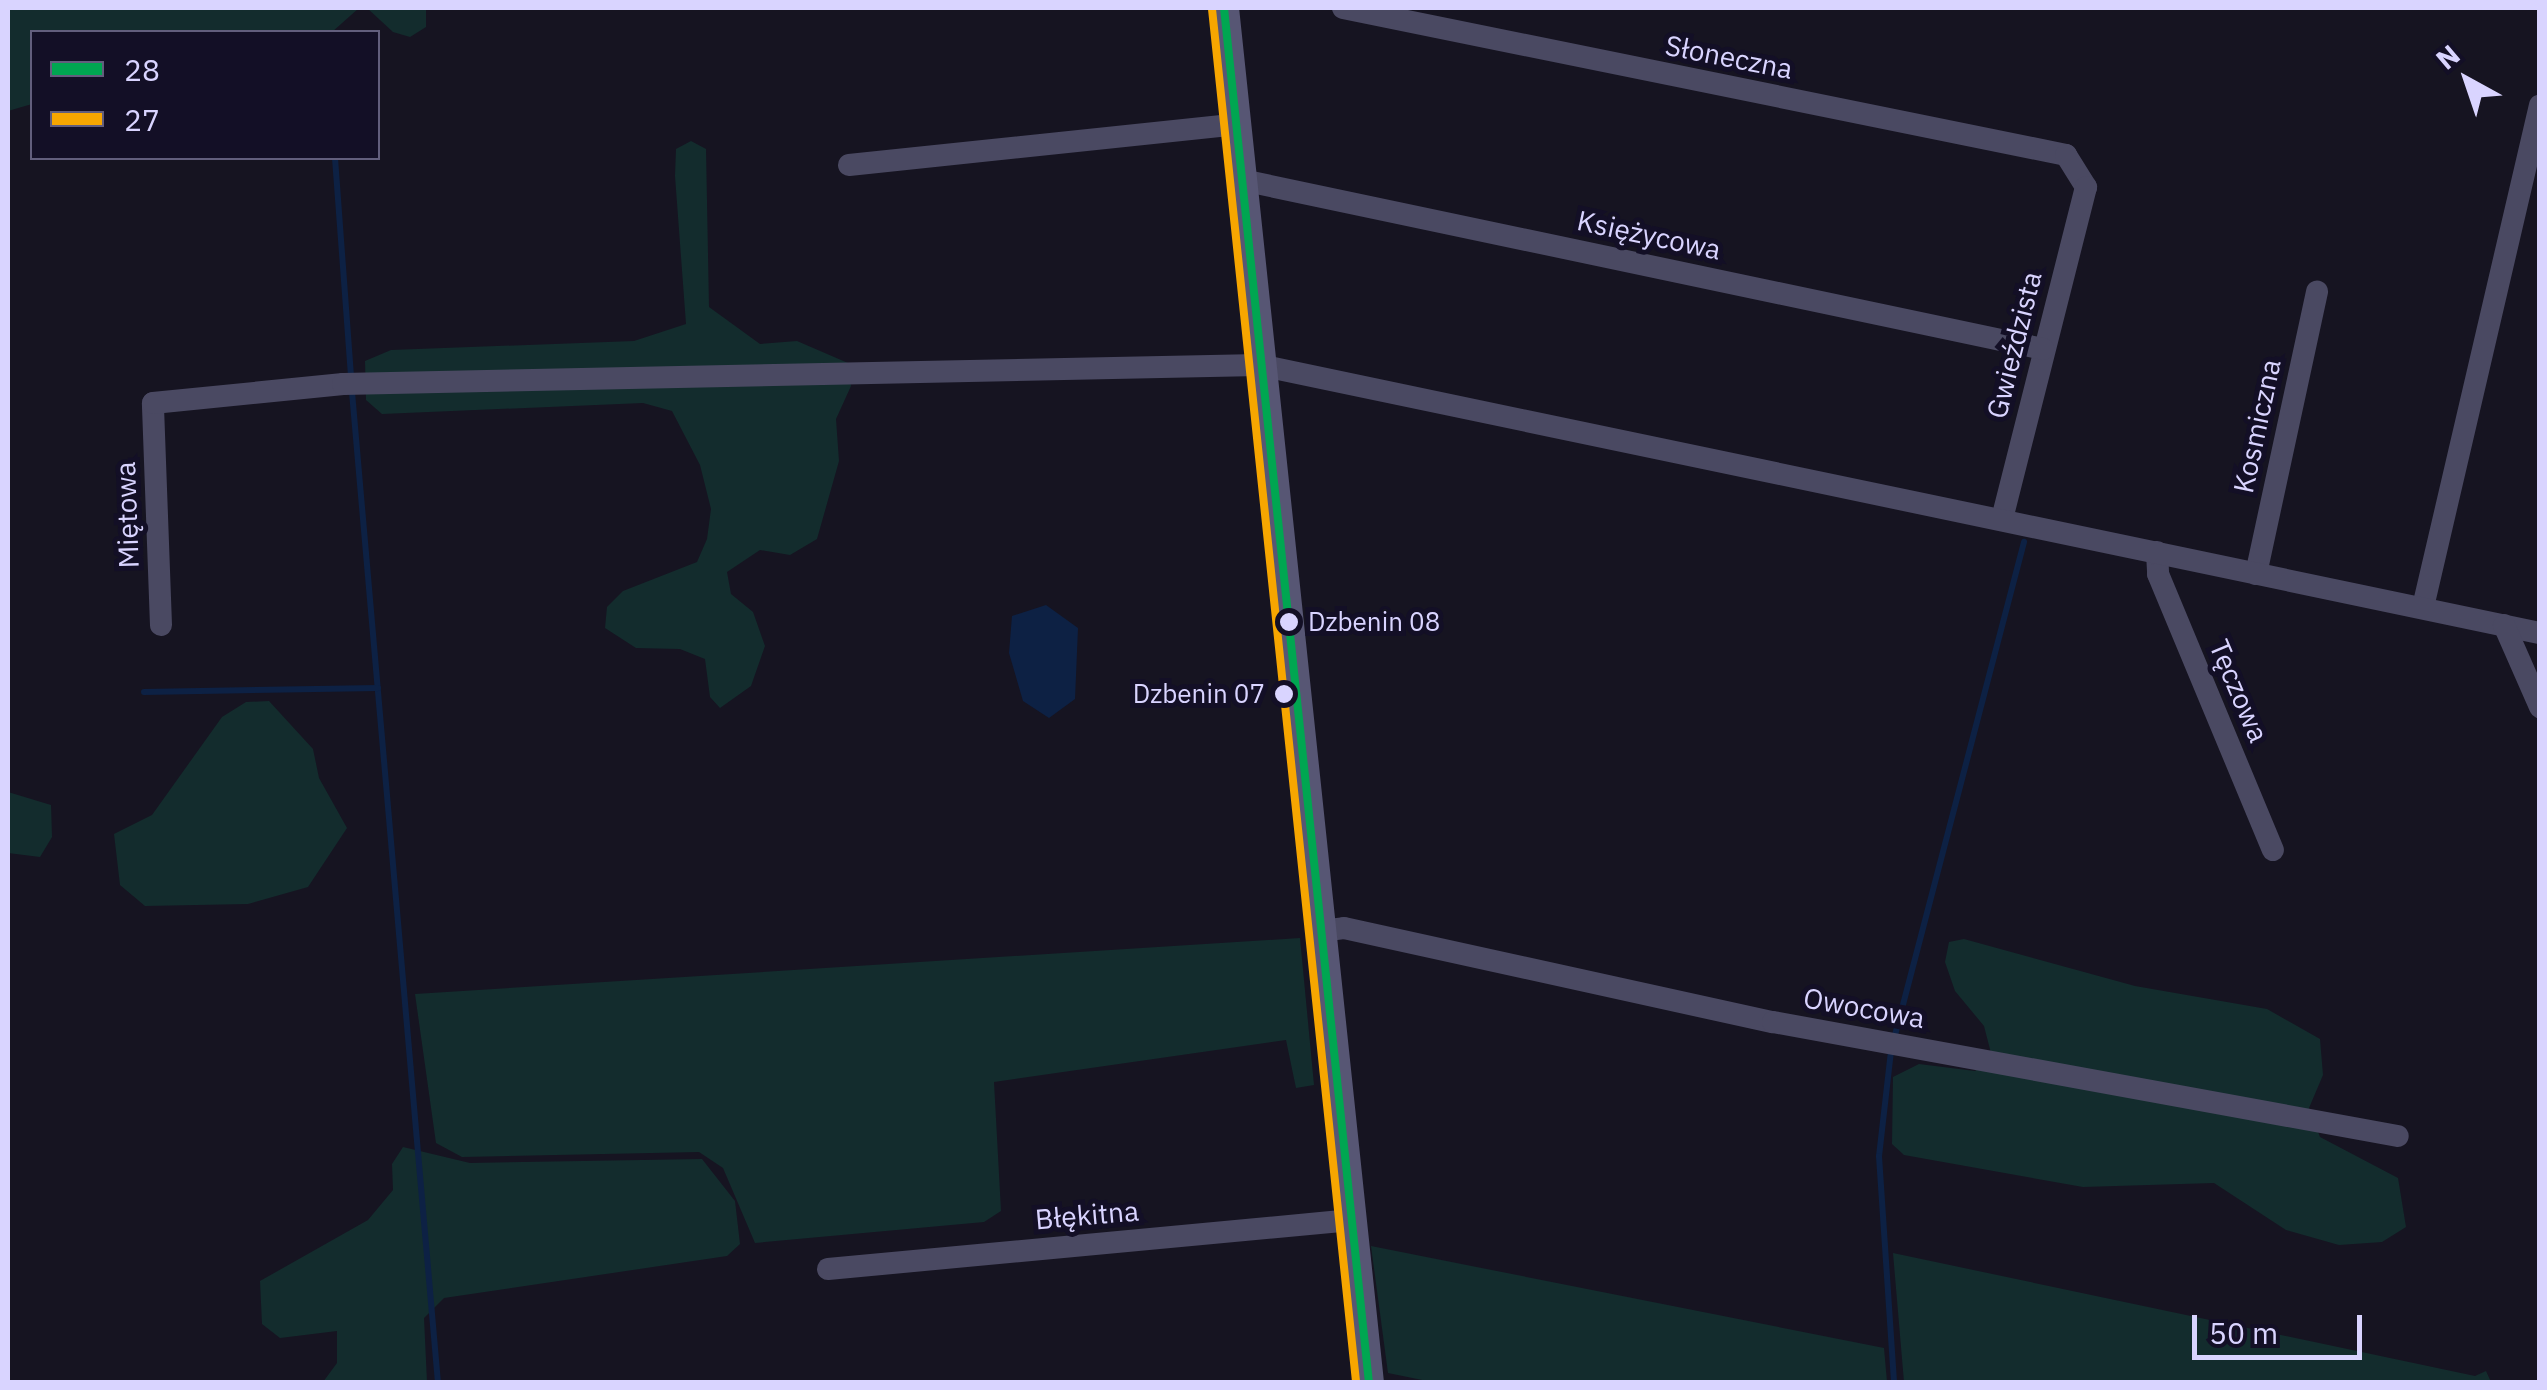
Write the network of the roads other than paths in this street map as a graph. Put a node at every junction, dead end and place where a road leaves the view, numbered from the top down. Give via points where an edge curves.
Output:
1 (1224, 8) edge
2 (1343, 8) edge
3 (2540, 106) edge
4 (1236, 124) junction
5 (850, 165) dead end
6 (1242, 180) junction
7 (2086, 188) joint
8 (2317, 290) dead end
9 (2043, 349) junction
10 (1259, 365) junction
11 (2002, 519) junction
12 (2157, 552) junction
13 (2256, 574) junction
14 (2423, 607) junction
15 (2504, 625) junction
16 (161, 626) dead end
17 (2540, 633) edge
18 (2540, 708) edge
19 (2273, 850) dead end
20 (1321, 930) junction
21 (2398, 1136) dead end
22 (1352, 1220) junction
23 (828, 1269) dead end
24 (1370, 1382) edge

1 - 4 street
2 - 7 street, Słoneczna via 2066,154
3 - 14 street
4 - 5 street
4 - 6 street
6 - 9 street, Księżycowa
6 - 10 street
7 - 9 street, Gwieździsta
8 - 13 street, Kosmiczna
9 - 11 street, Gwieździsta
10 - 11 street
10 - 16 street, Miętowa via 343,384 153,403
10 - 20 street
11 - 12 street
12 - 13 street
12 - 19 street, Tęczowa via 2158,574
13 - 14 street
14 - 15 street
15 - 17 street
15 - 18 street
20 - 21 street, Owocowa via 1344,928 1773,1022
20 - 22 street
22 - 23 street, Błękitna
22 - 24 street

